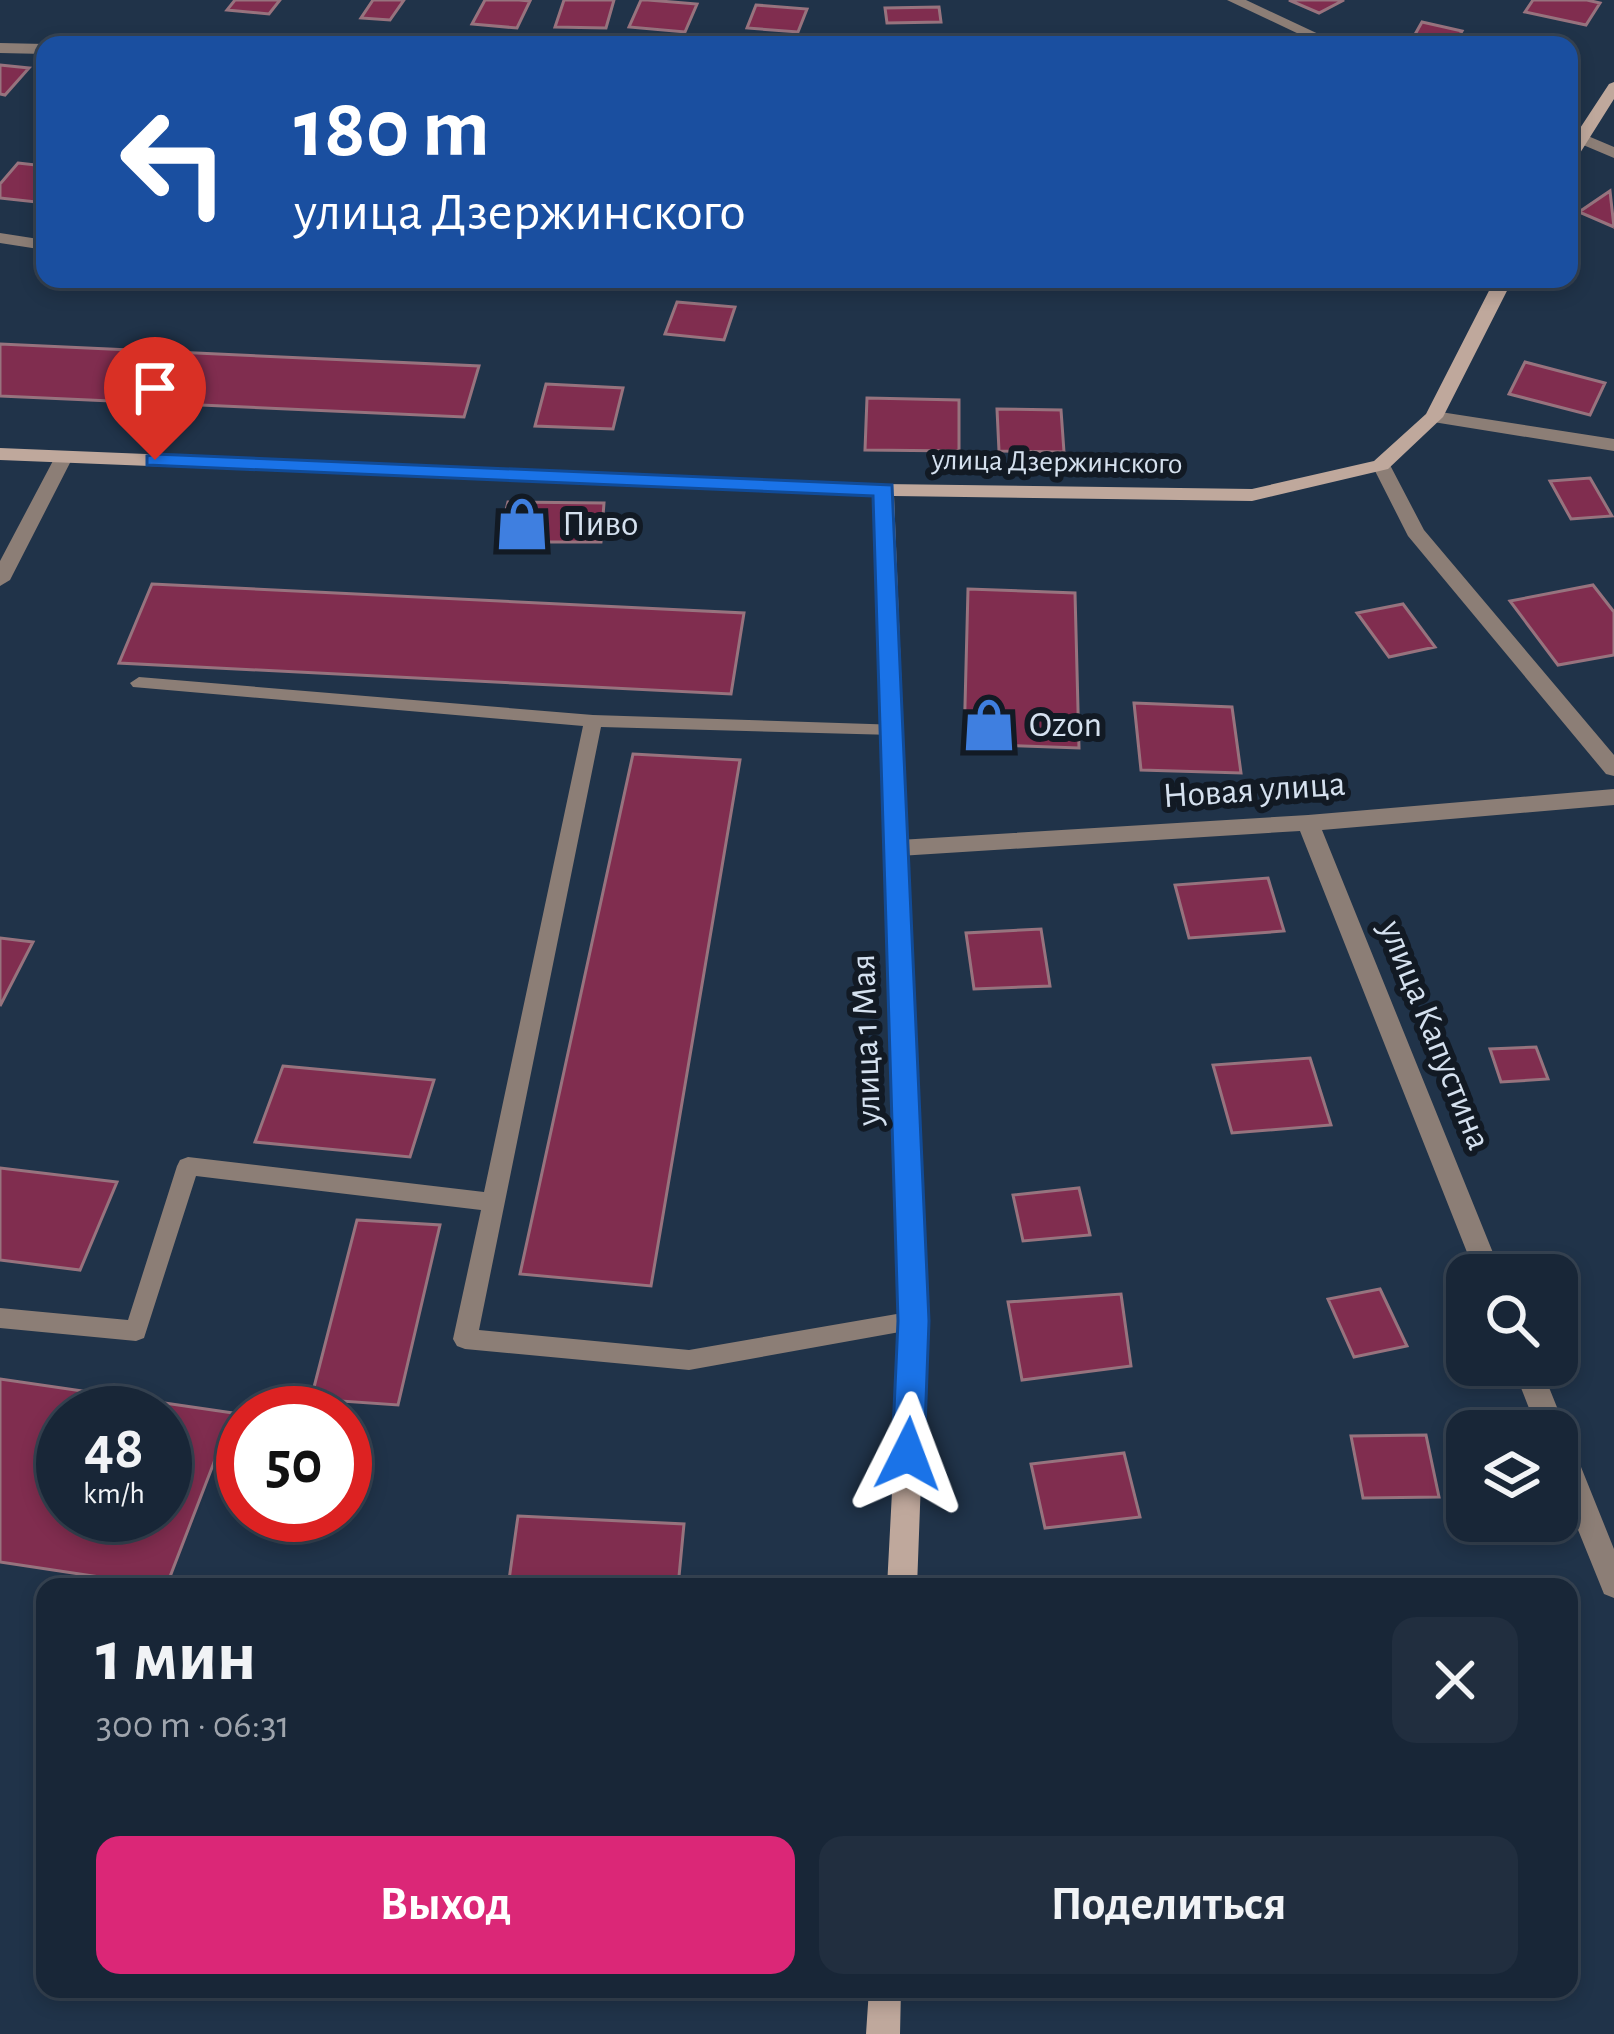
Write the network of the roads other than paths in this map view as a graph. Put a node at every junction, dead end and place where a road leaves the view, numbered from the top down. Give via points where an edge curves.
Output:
1 (1234, 0) edge
2 (1314, 36) edge
3 (0, 48) edge
4 (36, 49) edge
5 (1614, 87) edge
6 (1578, 131) edge
7 (1578, 136) edge
8 (1614, 153) edge
9 (0, 238) edge
10 (36, 244) edge
11 (1499, 288) edge
12 (1434, 417) junction
13 (1614, 445) edge
14 (0, 454) edge
15 (64, 457) junction
16 (1381, 465) junction
17 (884, 490) junction
18 (0, 580) edge
19 (140, 683) dead end
20 (593, 721) junction
21 (894, 729) junction
22 (1614, 769) edge
23 (1614, 797) edge
24 (1307, 823) junction
25 (898, 848) junction
26 (492, 1202) junction
27 (1481, 1254) edge
28 (0, 1318) edge
29 (914, 1321) junction
30 (1578, 1495) edge
31 (902, 1578) edge
32 (1614, 1585) edge
33 (885, 1998) edge
34 (883, 2034) edge

1 - 2 street
3 - 4 street
5 - 6 main road
7 - 8 street
9 - 10 street
11 - 12 main road, улица Дзержинского
12 - 13 street
12 - 16 main road, улица Дзержинского
14 - 15 main road, улица Дзержинского
15 - 17 main road, улица Дзержинского
15 - 18 street
16 - 17 main road, улица Дзержинского via 1252,495
16 - 22 street via 1415,532
17 - 21 main road, улица 1 Мая
19 - 20 lane
20 - 21 lane
20 - 26 lane
21 - 25 main road, улица 1 Мая
23 - 24 street, Новая улица
24 - 25 street, Новая улица
24 - 27 street, улица Капустина
25 - 29 main road, улица 1 Мая
26 - 28 lane via 188,1166 136,1331
26 - 29 lane via 465,1339 689,1360
29 - 31 main road, улица 1 Мая
30 - 32 street
33 - 34 main road

